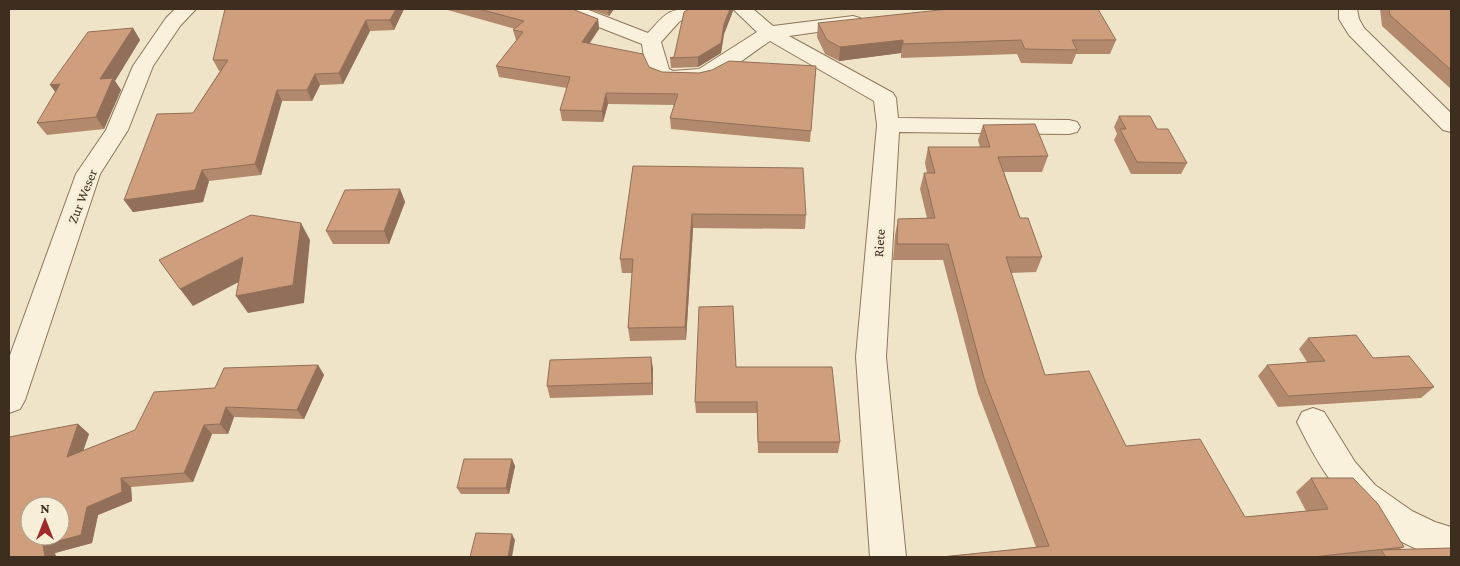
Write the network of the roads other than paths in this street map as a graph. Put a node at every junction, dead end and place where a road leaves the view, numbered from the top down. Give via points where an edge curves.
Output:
1 (186, 9) edge
2 (570, 9) edge
3 (687, 9) edge
4 (742, 9) edge
5 (1348, 9) edge
6 (872, 20) edge
7 (769, 33) junction
8 (651, 41) junction
9 (888, 125) junction
10 (1451, 125) edge
11 (1069, 127) dead end
12 (9, 400) edge
13 (1313, 422) dead end
14 (1451, 544) edge
15 (888, 557) edge

1 - 12 street, Zur Weser via 173,22 143,66 117,130 88,174
2 - 8 street
3 - 8 street via 672,18
4 - 7 street, Riete
5 - 10 street via 1356,31
6 - 7 street
7 - 8 street via 704,75 671,78 659,73
7 - 9 street, Riete via 885,98
9 - 11 street
9 - 15 street, Riete via 871,357
13 - 14 street via 1349,480 1364,497 1416,531

